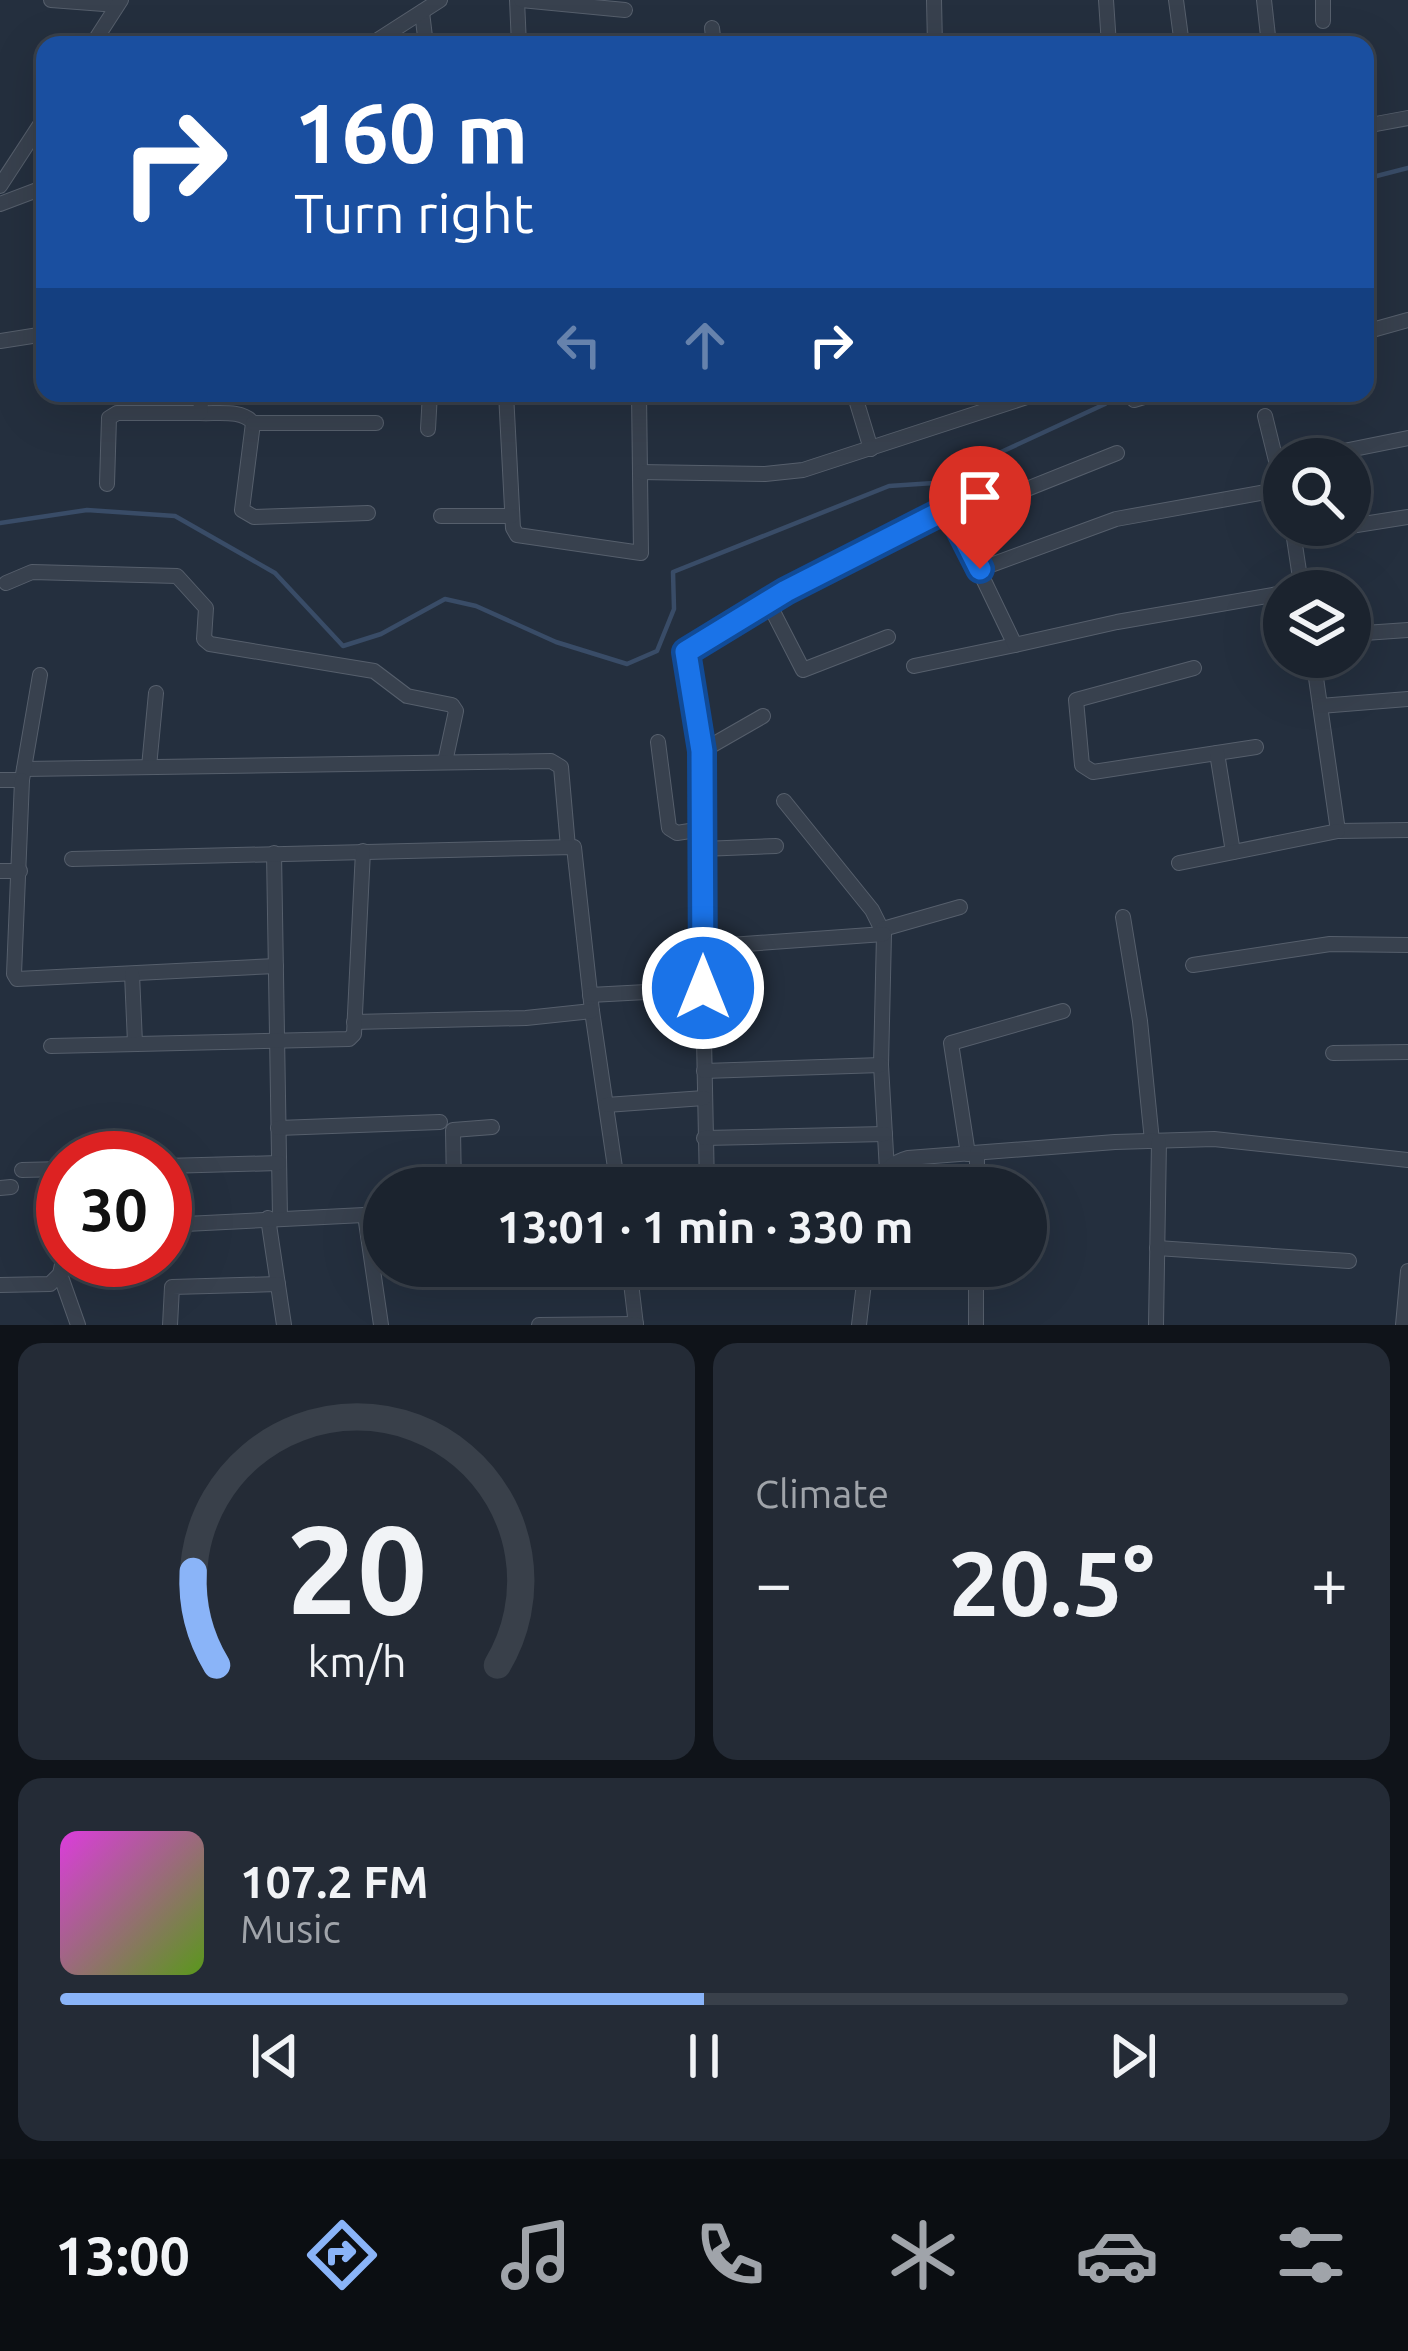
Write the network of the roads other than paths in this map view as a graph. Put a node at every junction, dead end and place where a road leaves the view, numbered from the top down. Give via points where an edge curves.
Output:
1 (52, 0) edge
2 (440, 0) edge
3 (519, 0) edge
4 (934, 0) edge
5 (1106, 0) edge
6 (1176, 0) edge
7 (1264, 0) edge
8 (1323, 0) edge
9 (119, 3) edge
10 (626, 10) dead end
11 (422, 12) junction
12 (1323, 21) dead end
13 (712, 28) dead end
14 (98, 36) edge
15 (384, 36) edge
16 (425, 36) edge
17 (519, 36) edge
18 (713, 36) edge
19 (935, 36) edge
20 (1108, 36) edge
21 (1181, 36) edge
22 (1267, 36) edge
23 (1408, 118) edge
24 (1374, 124) edge
25 (36, 131) edge
26 (0, 187) edge
27 (36, 191) edge
28 (0, 204) edge
29 (1408, 320) edge
30 (1374, 329) edge
31 (36, 335) edge
32 (0, 340) edge
33 (201, 402) edge
34 (434, 402) edge
35 (506, 402) edge
36 (639, 402) edge
37 (857, 402) edge
38 (1012, 402) edge
39 (200, 413) junction
40 (1265, 416) dead end
41 (253, 423) junction
42 (376, 423) dead end
43 (428, 429) dead end
44 (1272, 438) edge
45 (1408, 438) edge
46 (1371, 445) edge
47 (871, 449) junction
48 (1118, 453) dead end
49 (640, 472) junction
50 (107, 484) dead end
51 (1263, 494) edge
52 (368, 514) dead end
53 (441, 516) dead end
54 (512, 516) junction
55 (1408, 517) edge
56 (954, 518) junction
57 (1371, 521) edge
58 (980, 569) junction
59 (6, 583) dead end
60 (1263, 597) edge
61 (768, 602) junction
62 (1408, 630) edge
63 (1371, 633) edge
64 (888, 637) dead end
65 (1015, 645) junction
66 (914, 666) dead end
67 (1195, 668) dead end
68 (40, 675) dead end
69 (1315, 678) edge
70 (156, 693) dead end
71 (1408, 699) edge
72 (1320, 706) junction
73 (763, 716) dead end
74 (658, 742) dead end
75 (1256, 747) dead end
76 (702, 751) junction
77 (1217, 753) junction
78 (445, 762) junction
79 (149, 767) junction
80 (23, 775) junction
81 (0, 779) edge
82 (784, 800) dead end
83 (702, 829) junction
84 (1408, 830) edge
85 (1338, 831) junction
86 (776, 846) dead end
87 (568, 847) junction
88 (702, 849) junction
89 (363, 851) junction
90 (1233, 852) junction
91 (274, 853) junction
92 (72, 859) dead end
93 (1179, 863) dead end
94 (0, 871) edge
95 (20, 871) junction
96 (960, 907) dead end
97 (1123, 917) dead end
98 (883, 932) junction
99 (1408, 945) edge
100 (703, 947) junction
101 (1193, 965) dead end
102 (276, 966) junction
103 (132, 974) junction
104 (703, 988) junction
105 (591, 1003) junction
106 (1063, 1011) dead end
107 (354, 1022) junction
108 (277, 1038) junction
109 (135, 1043) junction
110 (51, 1046) dead end
111 (1408, 1052) edge
112 (1333, 1053) dead end
113 (881, 1065) junction
114 (704, 1071) junction
115 (704, 1098) junction
116 (606, 1105) junction
117 (440, 1122) dead end
118 (492, 1127) dead end
119 (278, 1128) junction
120 (885, 1134) junction
121 (704, 1138) junction
122 (1155, 1141) junction
123 (973, 1153) junction
124 (1408, 1160) edge
125 (279, 1162) junction
126 (192, 1165) edge
127 (454, 1167) edge
128 (615, 1167) edge
129 (706, 1167) edge
130 (887, 1167) edge
131 (891, 1167) edge
132 (975, 1167) edge
133 (22, 1170) dead end
134 (36, 1170) edge
135 (363, 1215) edge
136 (274, 1217) junction
137 (192, 1223) edge
138 (1157, 1248) junction
139 (1349, 1261) dead end
140 (1408, 1271) edge
141 (278, 1284) junction
142 (0, 1285) edge
143 (36, 1286) edge
144 (68, 1287) edge
145 (375, 1287) edge
146 (632, 1287) edge
147 (863, 1287) edge
148 (976, 1287) edge
149 (1405, 1321) edge
150 (636, 1324) edge
151 (78, 1325) edge
152 (170, 1325) edge
153 (284, 1325) edge
154 (381, 1325) edge
155 (539, 1325) edge
156 (859, 1325) edge
157 (976, 1325) edge
158 (1156, 1325) edge

1 - 9 street
2 - 11 street
3 - 10 street
3 - 17 street
4 - 19 street
5 - 20 street
6 - 21 street
7 - 22 street
8 - 12 street
9 - 14 street
11 - 15 street
11 - 16 street
13 - 18 street
23 - 24 street
25 - 26 street
27 - 28 street
29 - 30 street
31 - 32 street
33 - 39 street
34 - 43 street
35 - 54 street
36 - 49 street
37 - 47 street
38 - 47 street
39 - 41 street
39 - 50 street via 109,418
40 - 44 street
41 - 42 street
41 - 52 street via 246,514
45 - 46 street
47 - 49 street via 786,473
48 - 56 street
49 - 54 street via 641,553 525,539
51 - 58 street via 1116,519
53 - 54 street
55 - 57 street
56 - 58 street
56 - 61 street via 949,508
58 - 65 street
59 - 78 street via 32,572 177,575 206,608 203,639 210,644 374,670 411,698 452,705
60 - 65 street
61 - 64 street via 802,670
61 - 76 street via 686,652
62 - 63 street
65 - 66 street
67 - 77 street via 1076,700 1082,765 1093,772
68 - 80 street
69 - 72 street
70 - 79 street
71 - 72 street
72 - 85 street
73 - 76 street
74 - 83 street via 669,828
75 - 77 street
76 - 83 street
77 - 90 street
78 - 79 street
78 - 87 street via 557,763
79 - 80 street
80 - 81 street
80 - 95 street
82 - 98 street
83 - 88 street
84 - 85 street
85 - 90 street
86 - 88 street
87 - 89 street
87 - 105 street
88 - 100 street
89 - 91 street
89 - 107 street
90 - 93 street
91 - 92 street
91 - 102 street
94 - 95 street
95 - 103 street via 17,980
96 - 98 street
97 - 122 street
98 - 100 street
98 - 113 street
99 - 101 street via 1330,944
100 - 104 street
102 - 103 street
102 - 108 street
103 - 109 street
104 - 105 street
104 - 114 street
105 - 107 street via 526,1018
105 - 116 street
106 - 123 street via 950,1043
107 - 108 street via 349,1039
108 - 109 street
108 - 119 street
109 - 110 street
111 - 112 street
113 - 114 street
113 - 120 street
114 - 115 street
115 - 116 street
115 - 121 street
116 - 128 street
117 - 119 street
118 - 127 street via 453,1130
119 - 125 street
120 - 121 street
120 - 130 street
121 - 129 street
122 - 123 street
122 - 124 street via 1231,1140
122 - 138 street
123 - 131 street via 908,1158
123 - 132 street
125 - 126 street
125 - 136 street
133 - 134 street
135 - 136 street
136 - 137 street
136 - 141 street
138 - 139 street
138 - 158 street
140 - 149 street
141 - 152 street via 172,1287
141 - 153 street
142 - 143 street
144 - 151 street
145 - 154 street
146 - 150 street
147 - 156 street
148 - 157 street
150 - 155 street

